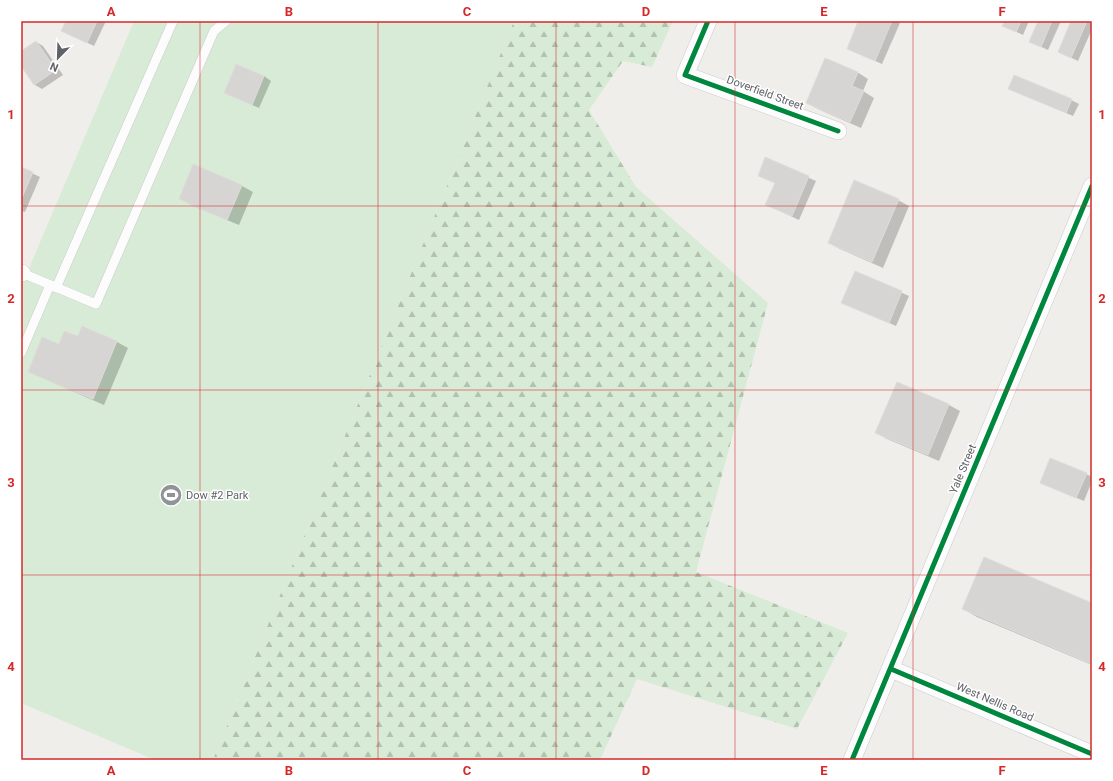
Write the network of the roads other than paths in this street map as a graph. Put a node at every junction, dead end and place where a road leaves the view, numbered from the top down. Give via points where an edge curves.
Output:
1 (173, 21) edge
2 (226, 21) edge
3 (708, 21) edge
4 (838, 131) dead end
5 (1092, 186) edge
6 (21, 273) edge
7 (53, 287) junction
8 (21, 353) edge
9 (891, 669) junction
10 (1092, 754) edge
11 (852, 760) edge

1 - 7 lane
2 - 7 lane via 214,31 96,304
3 - 4 street, Doverfield Street via 685,75
5 - 9 street, Yale Street
6 - 7 lane
7 - 8 lane
9 - 10 street, West Nellis Road
9 - 11 street, Yale Street

